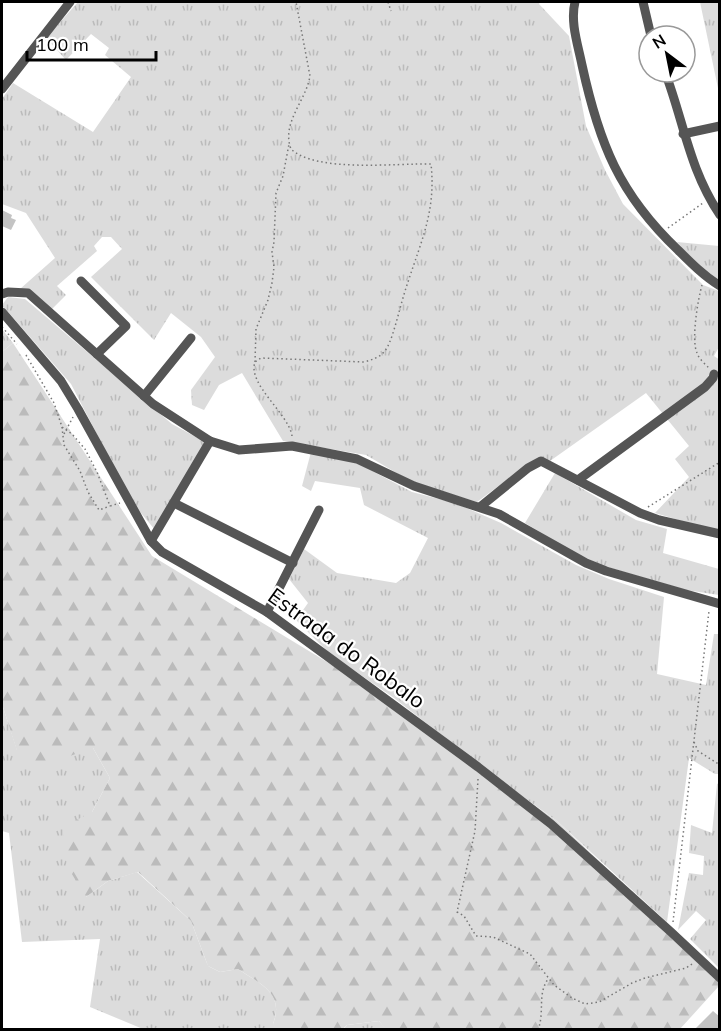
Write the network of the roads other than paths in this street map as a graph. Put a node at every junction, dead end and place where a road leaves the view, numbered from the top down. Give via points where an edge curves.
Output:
1 (70, 2) edge
2 (575, 2) edge
3 (643, 2) edge
4 (648, 24) edge
5 (668, 84) edge
6 (2, 89) edge
7 (720, 126) edge
8 (683, 134) junction
9 (720, 215) edge
10 (81, 281) dead end
11 (720, 286) edge
12 (2, 294) edge
13 (2, 312) edge
14 (191, 338) dead end
15 (97, 354) junction
16 (714, 374) road end
17 (144, 396) junction
18 (210, 441) junction
19 (578, 480) junction
20 (174, 503) junction
21 (480, 507) junction
22 (319, 510) dead end
23 (720, 534) edge
24 (151, 541) junction
25 (293, 563) junction
26 (717, 601) edge
27 (267, 612) junction
28 (720, 978) edge

1 - 6 street
2 - 11 street via 574,28 590,101 608,157 634,202 660,234 706,278
3 - 4 street
5 - 8 street
7 - 8 street
8 - 9 street via 702,186
10 - 15 street via 126,326
12 - 15 street via 28,293
13 - 24 street, Estrada do Robalo via 61,381
14 - 17 street
15 - 17 street
16 - 19 street via 699,393
17 - 18 street
18 - 20 street
18 - 21 street via 239,450 292,446 357,459 414,486
19 - 21 street via 541,461
19 - 23 street via 640,513
20 - 24 street
20 - 25 street
21 - 26 street via 606,571
22 - 25 street
24 - 27 street, Estrada do Robalo via 162,552
25 - 27 street
27 - 28 street, Estrada do Robalo via 551,824

